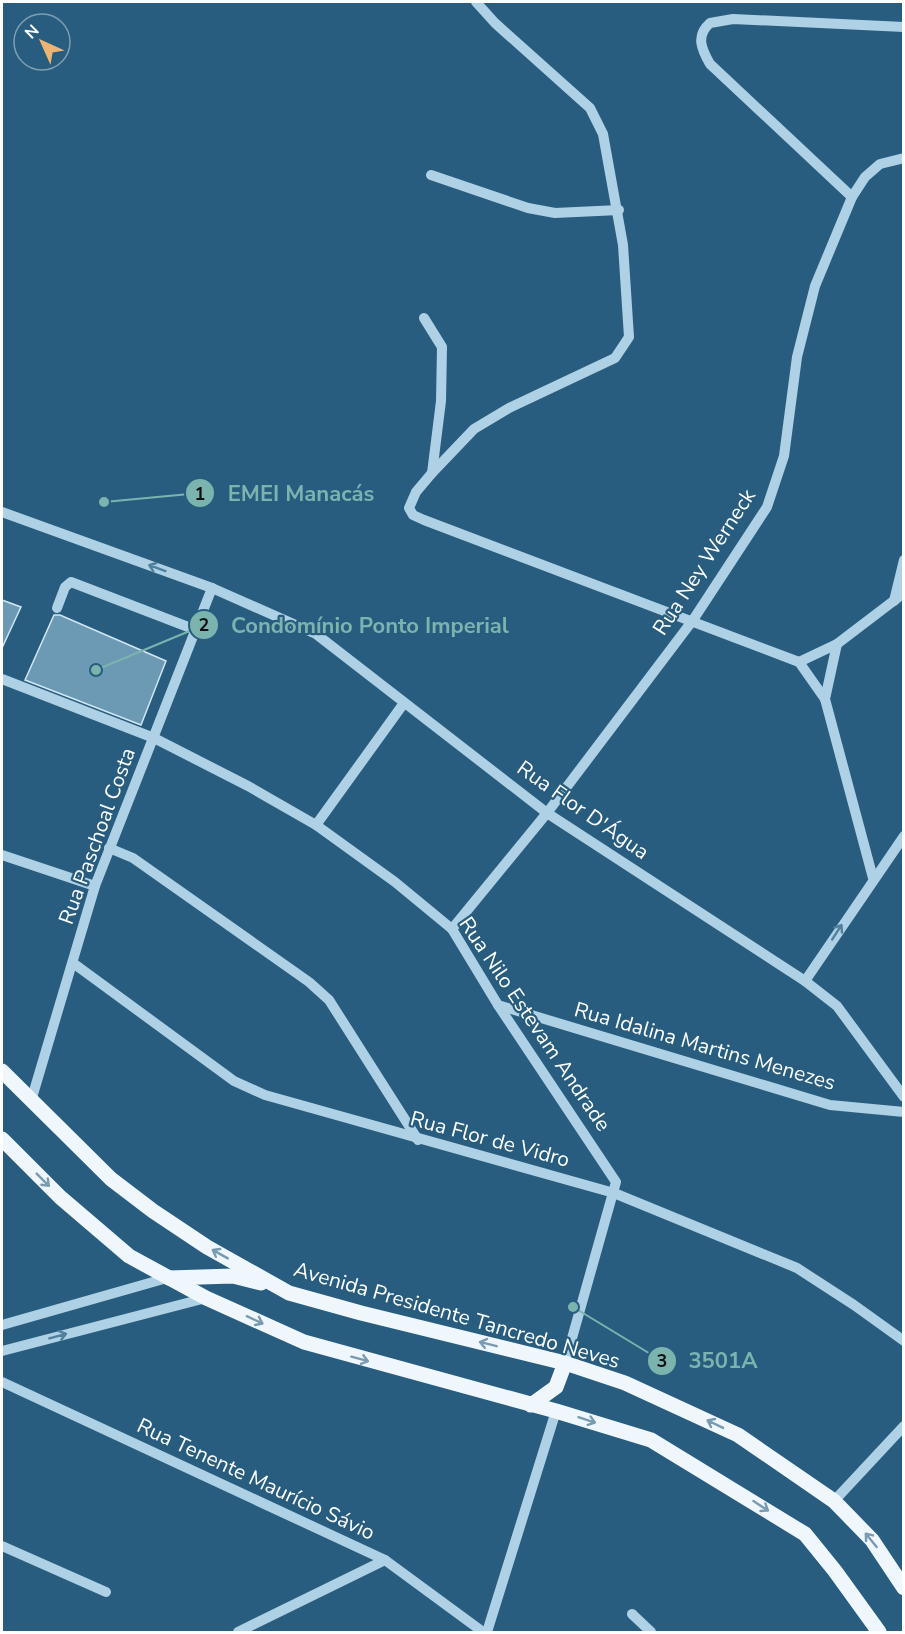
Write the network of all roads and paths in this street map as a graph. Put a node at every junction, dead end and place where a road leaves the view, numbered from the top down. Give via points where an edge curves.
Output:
1 (476, 2) edge
2 (903, 27) edge
3 (903, 158) edge
4 (431, 175) dead end
5 (852, 198) junction
6 (619, 210) junction
7 (424, 318) dead end
8 (432, 473) junction
9 (2, 512) edge
10 (903, 560) edge
11 (212, 588) junction
12 (903, 593) edge
13 (894, 601) junction
14 (57, 608) dead end
15 (693, 620) junction
16 (196, 630) junction
17 (837, 645) junction
18 (800, 662) junction
19 (2, 679) edge
20 (825, 699) junction
21 (404, 703) junction
22 (154, 738) junction
23 (547, 813) junction
24 (316, 825) junction
25 (903, 836) edge
26 (109, 848) junction
27 (2, 855) edge
28 (873, 878) junction
29 (95, 886) junction
30 (452, 928) junction
31 (73, 963) junction
32 (805, 981) junction
33 (498, 1005) junction
34 (2, 1071) edge
35 (903, 1097) edge
36 (30, 1101) junction
37 (903, 1112) edge
38 (2, 1139) edge
39 (418, 1140) junction
40 (614, 1193) junction
41 (167, 1278) junction
42 (289, 1293) junction
43 (206, 1298) junction
44 (2, 1325) edge
45 (903, 1341) edge
46 (2, 1351) edge
47 (565, 1363) junction
48 (2, 1382) edge
49 (531, 1405) junction
50 (556, 1411) junction
51 (903, 1426) edge
52 (834, 1502) junction
53 (2, 1546) edge
54 (385, 1560) junction
55 (903, 1588) edge
56 (106, 1592) dead end
57 (632, 1614) dead end
58 (238, 1632) edge
59 (485, 1632) edge
60 (651, 1632) edge
61 (876, 1632) edge

1 - 6 street via 590,108 603,134
2 - 5 street via 734,19 710,23 702,36 700,47 710,64
3 - 5 street, Rua Ney Werneck via 880,164 865,177
4 - 6 street via 528,208 555,213
5 - 15 street, Rua Ney Werneck via 815,286 797,357 784,456 768,507
6 - 8 street via 629,337 615,358 492,417 474,429
7 - 8 street via 442,347 441,401
8 - 15 street via 410,502 413,515
11 -> 9 street, Rua Flor D'Água
10 - 13 street
11 - 16 street, Rua Paschoal Costa
11 - 21 street, Rua Flor D'Água via 316,634
12 - 13 street
13 - 17 street
14 - 16 street via 71,582
15 - 18 street
15 - 23 street, Rua Ney Werneck
16 - 22 street, Rua Paschoal Costa
17 - 18 street
17 - 20 street
18 - 20 street
19 - 22 street, Rua Nilo Estevam Andrade
20 - 28 street
21 - 23 street, Rua Flor D'Água
21 - 24 street
22 - 24 street, Rua Nilo Estevam Andrade
22 - 26 street, Rua Paschoal Costa
23 - 30 street, Rua Ney Werneck
23 - 32 street, Rua Flor D'Água
24 - 30 street, Rua Nilo Estevam Andrade
25 - 28 street
26 - 29 street, Rua Paschoal Costa
26 - 39 street via 133,858 329,1000
27 - 29 street
32 -> 28 street
29 - 31 street, Rua Paschoal Costa
30 - 33 street, Rua Nilo Estevam Andrade
31 - 36 street, Rua Paschoal Costa
31 - 39 street, Rua Flor de Vidro via 234,1081 266,1095
32 - 35 street, Rua Flor D'Água via 837,1006
33 - 37 street, Rua Idalina Martins Menezes via 831,1105
33 - 40 street, Rua Nilo Estevam Andrade via 608,1166 616,1182
34 - 36 main road, Avenida Presidente Tancredo Neves
42 -> 36 main road, Avenida Presidente Tancredo Neves via 153,1211 111,1179
38 -> 41 main road via 60,1197 129,1256
39 - 40 street, Rua Flor de Vidro
40 - 45 street, Rua Flor de Vidro via 797,1268
40 - 47 street
41 - 42 main road via 233,1276
41 - 43 main road
41 - 44 street
47 -> 42 main road, Avenida Presidente Tancredo Neves
46 -> 43 street
43 -> 49 main road via 304,1342
47 - 49 main road via 556,1387
52 -> 47 main road, Avenida Presidente Tancredo Neves via 738,1435 625,1383
48 - 54 street, Rua Tenente Maurício Sávio
49 - 50 main road
50 - 59 street, Rua Tenente Maurício Sávio
50 -> 61 main road via 651,1440 805,1534
51 - 52 street
55 -> 52 main road, Avenida Presidente Tancredo Neves via 872,1540
53 - 56 street
54 - 58 street
54 - 59 street, Rua Tenente Maurício Sávio
57 - 60 street

